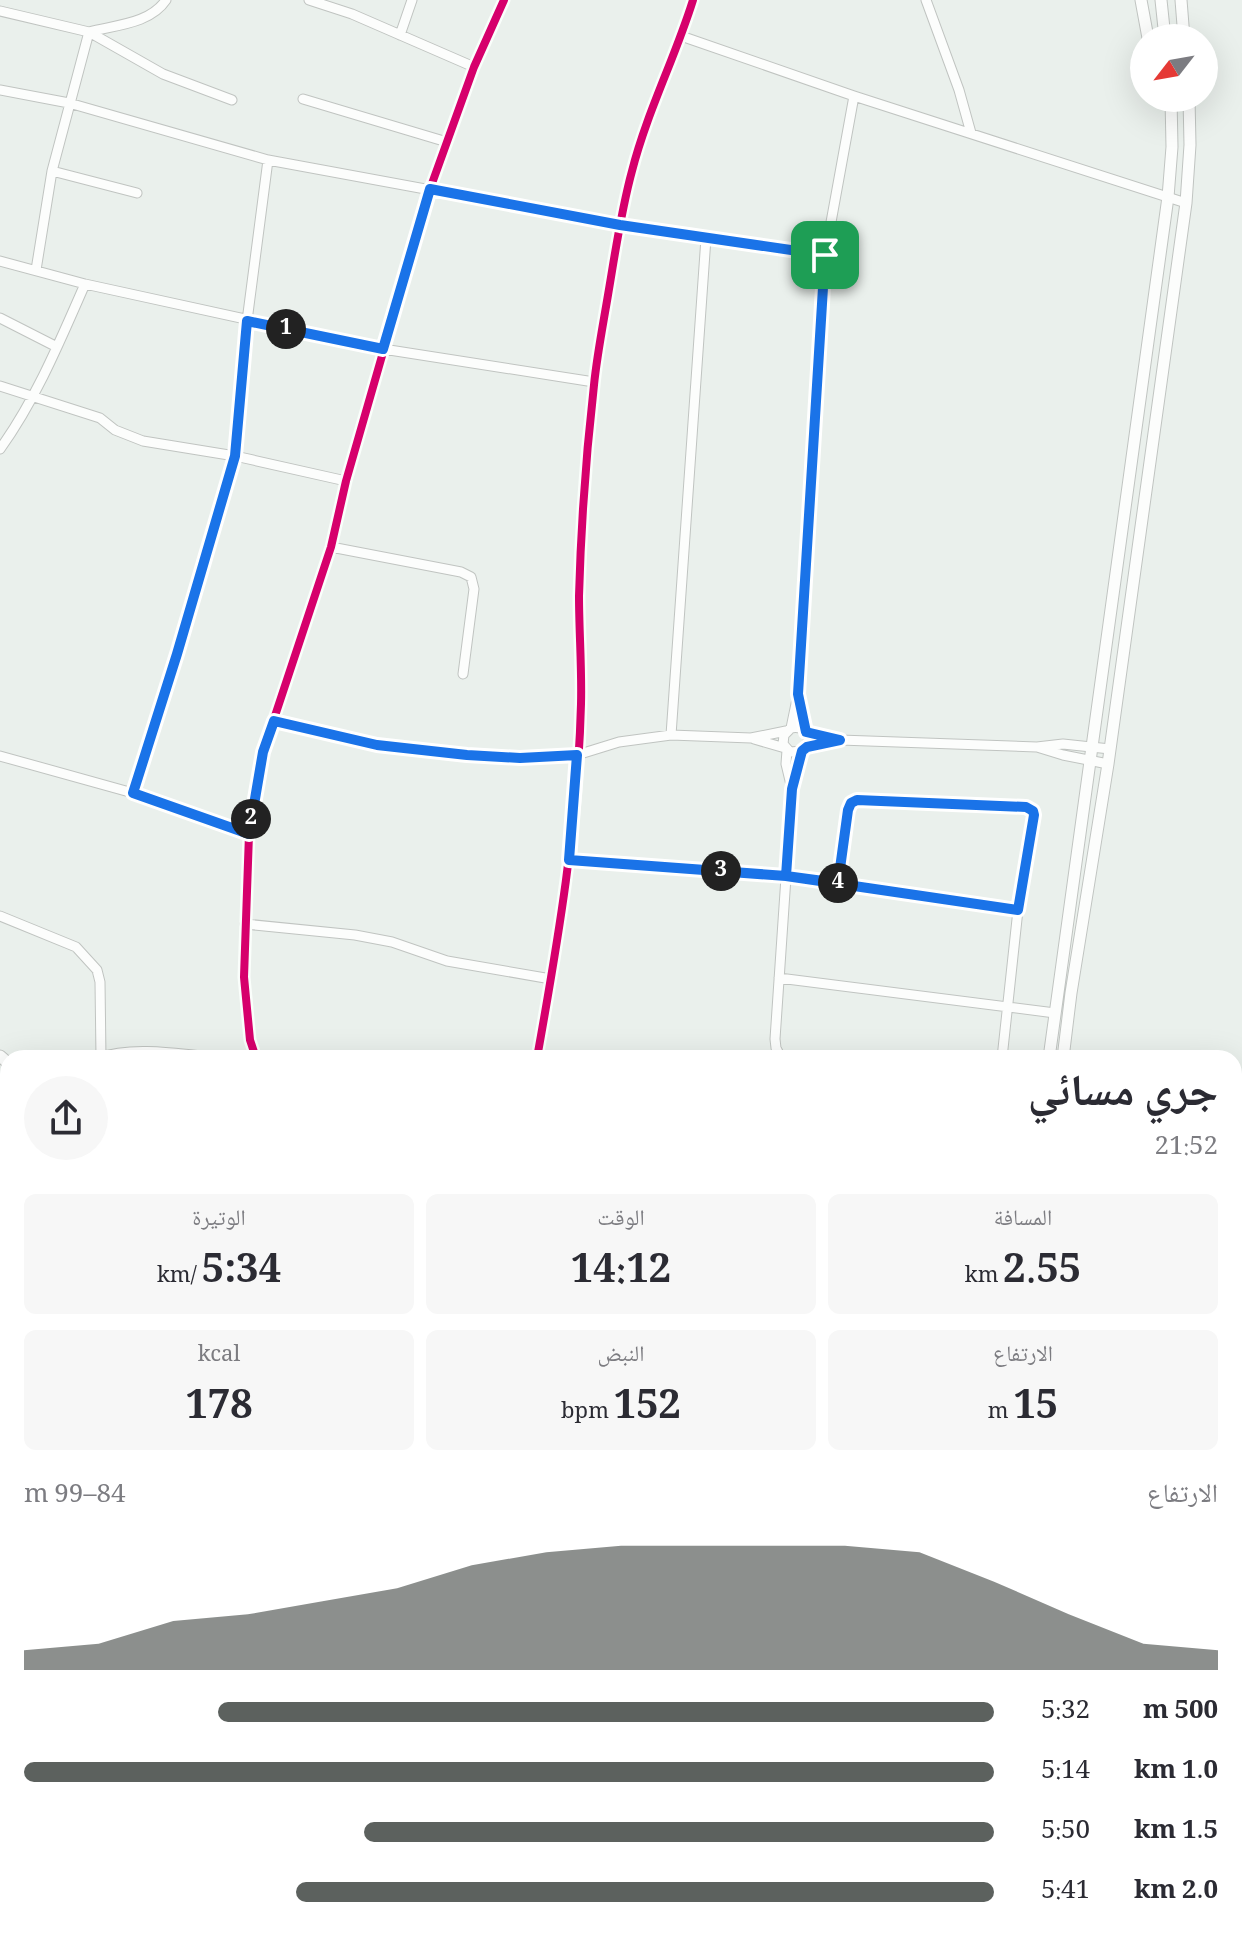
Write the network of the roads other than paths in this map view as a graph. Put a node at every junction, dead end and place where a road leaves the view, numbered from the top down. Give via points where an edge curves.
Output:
1 (166, 0) edge
2 (309, 0) edge
3 (412, 0) edge
4 (504, 0) edge
5 (693, 0) edge
6 (926, 0) edge
7 (1141, 0) edge
8 (1161, 0) edge
9 (1181, 0) edge
10 (0, 11) edge
11 (1145, 24) edge
12 (1164, 24) edge
13 (1183, 24) edge
14 (89, 32) junction
15 (400, 35) junction
16 (681, 36) junction
17 (474, 67) junction
18 (0, 90) edge
19 (854, 96) junction
20 (303, 99) dead end
21 (232, 100) dead end
22 (69, 103) junction
23 (1168, 112) edge
24 (1172, 112) edge
25 (1189, 112) edge
26 (1172, 122) junction
27 (971, 133) junction
28 (447, 142) junction
29 (268, 160) junction
30 (52, 171) junction
31 (430, 189) junction
32 (137, 193) dead end
33 (1168, 197) junction
34 (1186, 203) junction
35 (620, 225) junction
36 (706, 238) junction
37 (825, 255) junction
38 (0, 261) edge
39 (36, 270) junction
40 (85, 284) junction
41 (0, 318) edge
42 (247, 321) junction
43 (57, 347) junction
44 (383, 349) junction
45 (594, 382) junction
46 (0, 386) edge
47 (32, 395) junction
48 (5, 434) edge
49 (0, 449) edge
50 (235, 456) junction
51 (1131, 465) junction
52 (1150, 467) junction
53 (346, 481) junction
54 (331, 547) junction
55 (463, 674) dead end
56 (798, 694) junction
57 (274, 721) junction
58 (788, 730) junction
59 (806, 732) junction
60 (671, 735) junction
61 (751, 738) junction
62 (840, 740) junction
63 (1037, 747) junction
64 (1092, 747) junction
65 (786, 749) junction
66 (805, 749) junction
67 (1110, 749) junction
68 (577, 755) junction
69 (0, 756) edge
70 (1090, 760) junction
71 (1108, 764) junction
72 (792, 789) junction
73 (133, 793) junction
74 (249, 834) junction
75 (569, 860) junction
76 (786, 876) junction
77 (838, 883) junction
78 (1018, 910) junction
79 (0, 916) edge
80 (245, 924) junction
81 (779, 978) junction
82 (551, 979) junction
83 (1007, 1008) junction
84 (1055, 1013) junction
85 (100, 1050) edge
86 (253, 1050) edge
87 (538, 1050) edge
88 (777, 1050) edge
89 (1003, 1050) edge
90 (1050, 1050) edge
91 (1064, 1050) edge

1 - 14 street via 145,18
2 - 15 street
3 - 15 street
4 - 17 street
5 - 16 street
6 - 27 street
7 - 11 main road
8 - 12 main road
9 - 13 main road
10 - 14 street
14 - 21 street via 163,74
14 - 22 street
15 - 17 street
16 - 19 street
16 - 35 street via 648,120
17 - 28 street
18 - 22 street
19 - 27 street
19 - 37 street
20 - 28 street
22 - 29 street
22 - 30 street
23 - 26 main road
24 - 26 main road
25 - 34 main road
26 - 33 main road
27 - 33 street
28 - 31 street
29 - 31 street
29 - 42 street
30 - 32 street
30 - 39 street
31 - 35 street
31 - 44 street
33 - 34 street
33 - 51 main road
34 - 52 main road
35 - 36 street
35 - 45 street
36 - 37 street
36 - 60 street
37 - 56 street
38 - 39 street
39 - 40 street
40 - 42 street
40 - 43 street
41 - 43 street
42 - 44 street
42 - 50 street
43 - 47 street
44 - 45 street
44 - 53 street
45 - 68 street via 583,494
46 - 47 street
47 - 48 street
47 - 50 street via 100,418 143,441
48 - 49 street
50 - 53 street
50 - 73 street
51 - 52 main road
51 - 64 main road
52 - 67 main road
53 - 54 street
54 - 55 street via 471,577
54 - 57 street
56 - 58 street
56 - 59 street
57 - 68 street via 377,745 520,758
57 - 74 street via 263,752
58 - 59 street
58 - 61 street
58 - 65 street via 783,739
59 - 62 street
59 - 66 street
60 - 61 street
60 - 68 street
61 - 65 street
62 - 63 street
62 - 66 street
63 - 64 street
63 - 70 street
64 - 67 street
64 - 70 main road
65 - 66 street
65 - 72 street
66 - 72 street
67 - 71 main road
68 - 75 street
69 - 73 street
70 - 71 street
70 - 84 main road
71 - 91 main road
72 - 76 street
73 - 74 street
74 - 80 street
75 - 76 street
75 - 82 street
76 - 77 street
76 - 81 street
77 - 78 street
77 - 78 street via 848,810 854,801 1026,807 1034,815
78 - 83 street
79 - 85 street via 76,947 97,970
80 - 82 street via 355,935 447,961
80 - 86 street via 244,977
81 - 83 street
81 - 88 street
82 - 87 street
83 - 84 street
83 - 89 street
84 - 90 main road

